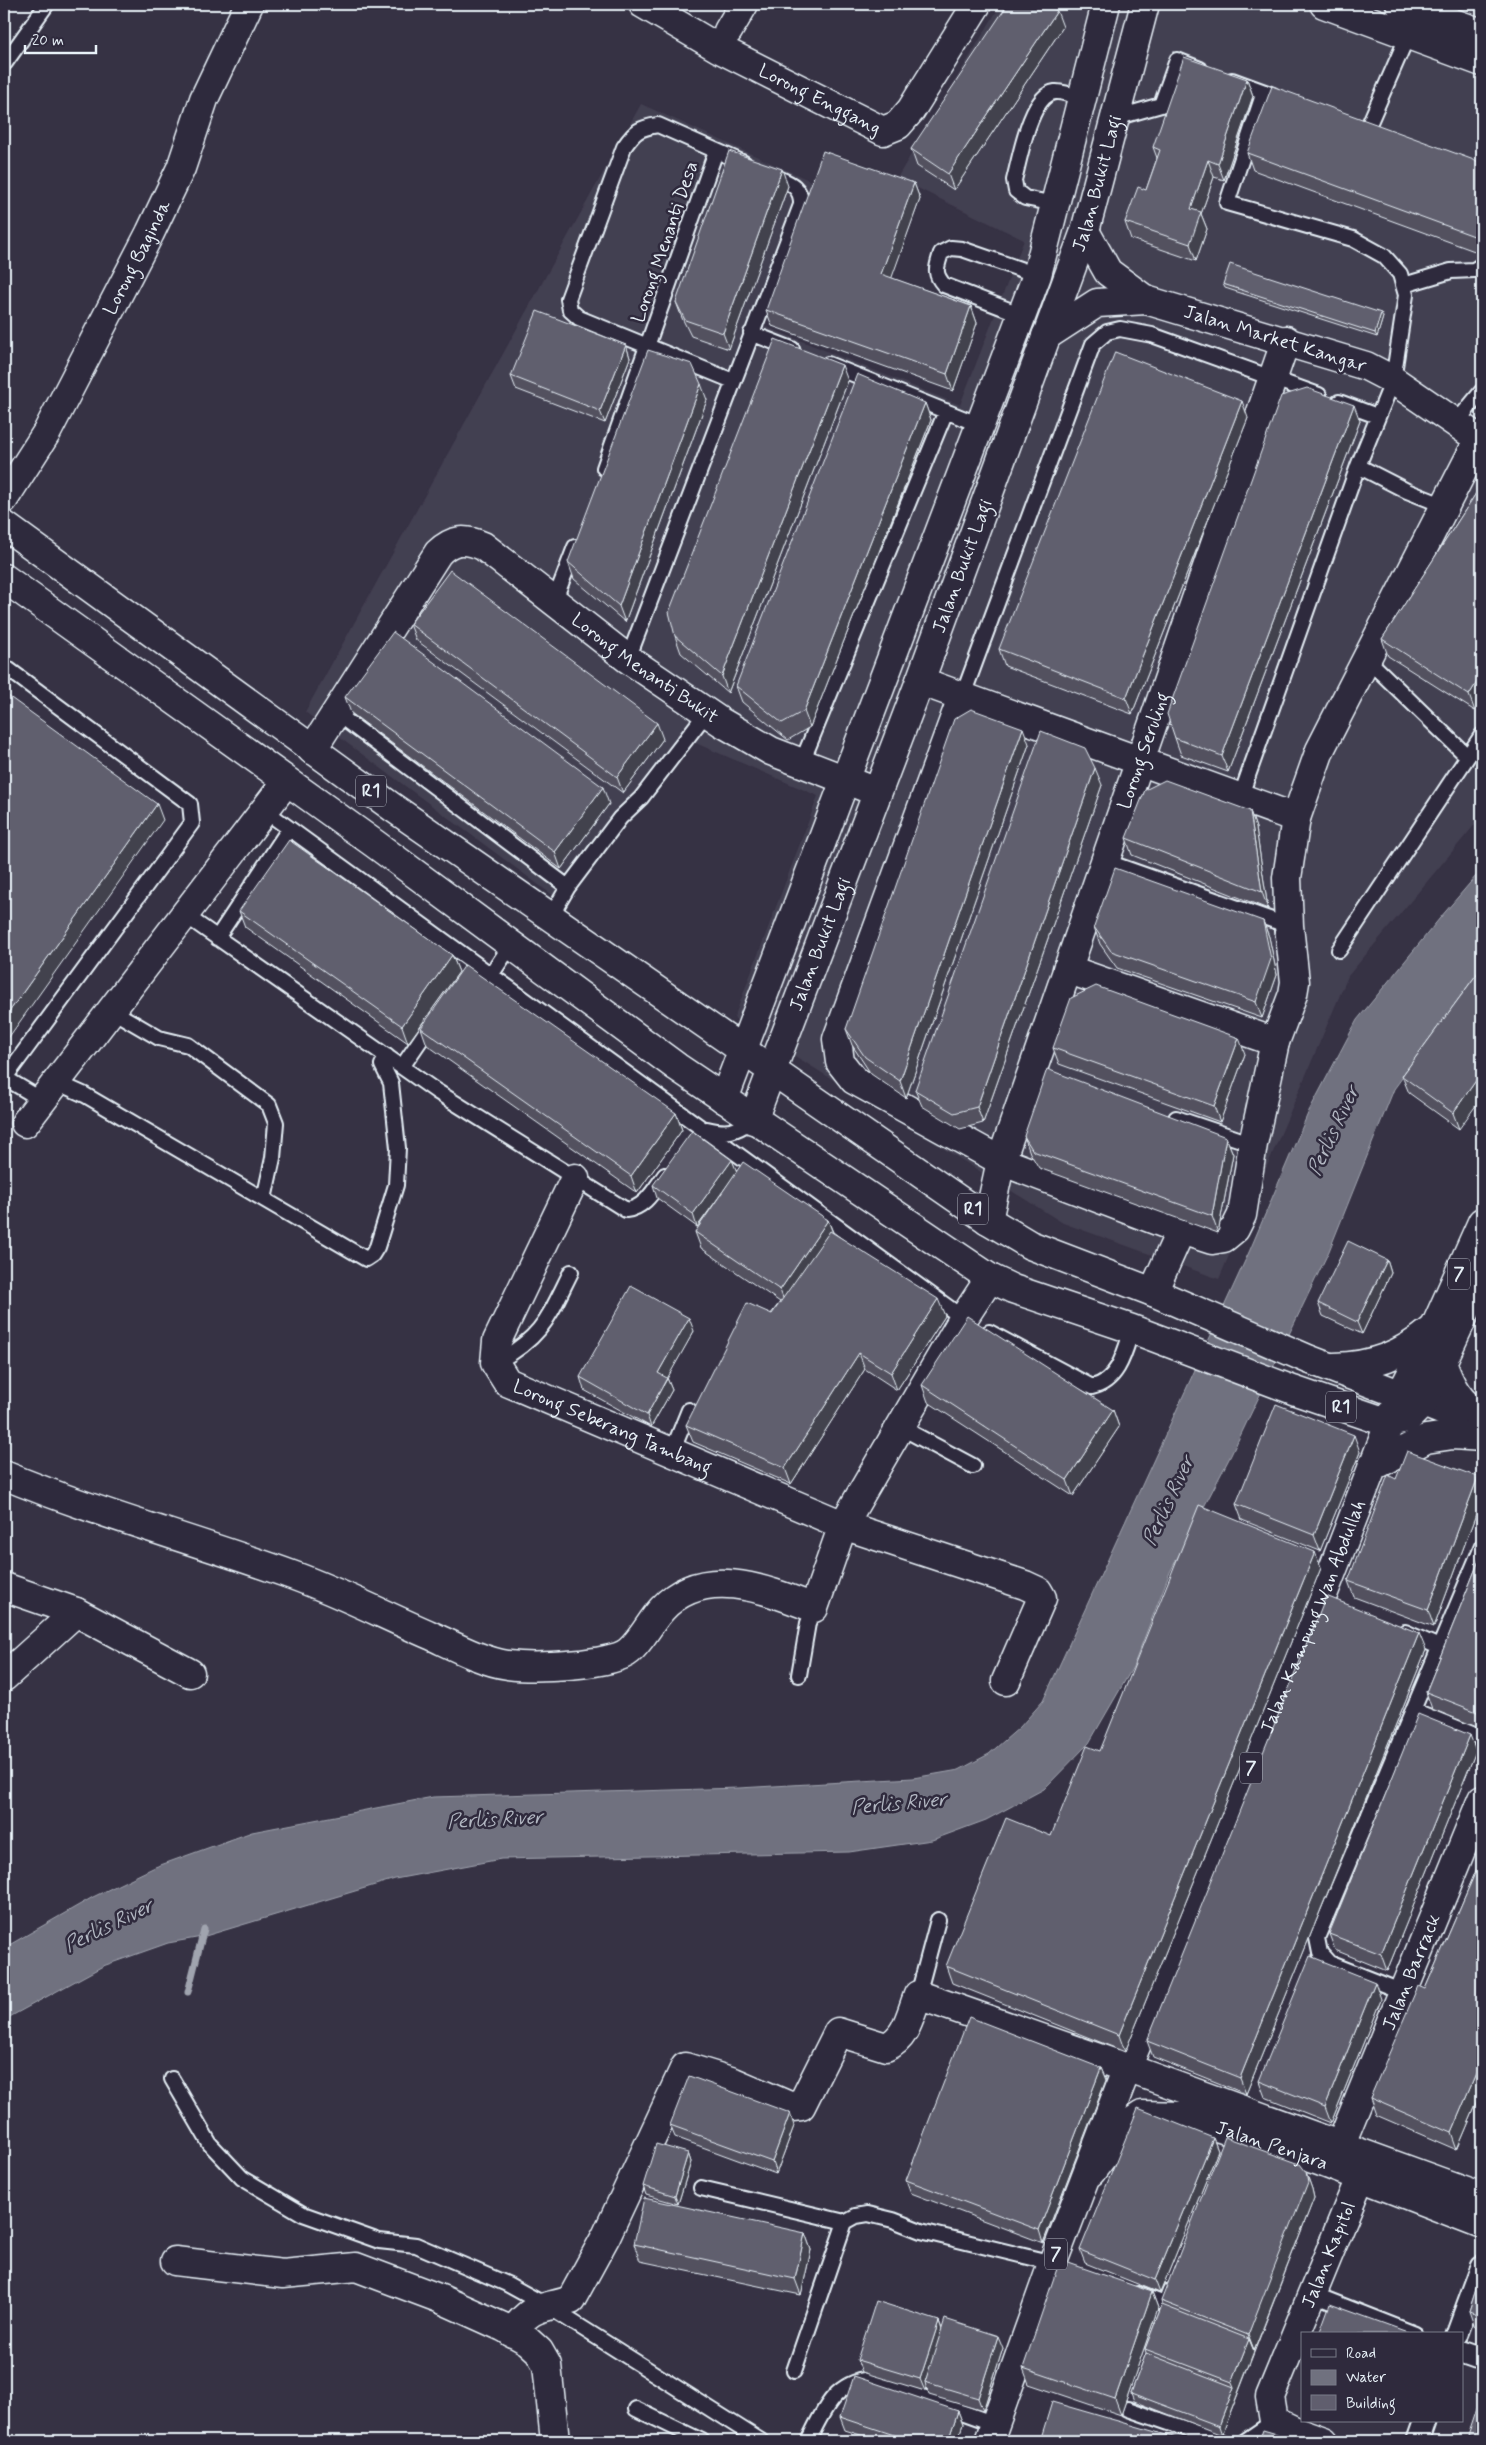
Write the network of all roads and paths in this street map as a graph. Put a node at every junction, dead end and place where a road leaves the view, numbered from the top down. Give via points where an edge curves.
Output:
1 (47, 4) edge
2 (250, 4) edge
3 (643, 4) edge
4 (744, 4) edge
5 (977, 4) edge
6 (1106, 4) edge
7 (1145, 4) edge
8 (1324, 4) edge
9 (1400, 4) edge
10 (728, 31) dead end
11 (1482, 33) edge
12 (1408, 35) junction
13 (1482, 62) edge
14 (5, 63) dead end
15 (1264, 92) junction
16 (1082, 98) junction
17 (1283, 99) edge
18 (1115, 118) junction
19 (1367, 129) edge
20 (716, 151) junction
21 (1055, 204) junction
22 (1085, 231) junction
23 (1482, 265) edge
24 (1037, 275) junction
25 (1404, 285) junction
26 (1146, 300) junction
27 (1022, 315) junction
28 (751, 333) junction
29 (1046, 336) junction
30 (1286, 340) junction
31 (648, 346) junction
32 (1272, 379) junction
33 (733, 380) junction
34 (1393, 380) junction
35 (1482, 391) edge
36 (946, 411) junction
37 (1377, 416) junction
38 (1455, 424) junction
39 (980, 425) junction
40 (1481, 440) edge
41 (1358, 466) junction
42 (598, 483) edge
43 (4, 499) edge
44 (1445, 506) junction
45 (4, 525) edge
46 (578, 538) edge
47 (4, 578) edge
48 (554, 602) junction
49 (628, 659) junction
50 (1367, 659) junction
51 (4, 666) edge
52 (920, 681) junction
53 (963, 696) junction
54 (707, 712) junction
55 (336, 713) junction
56 (1482, 735) edge
57 (312, 750) junction
58 (1467, 756) junction
59 (1139, 761) junction
60 (802, 762) junction
61 (846, 779) junction
62 (286, 782) junction
63 (877, 792) junction
64 (1240, 798) junction
65 (264, 810) junction
66 (1296, 818) junction
67 (289, 829) junction
68 (1105, 860) junction
69 (568, 887) junction
70 (185, 915) junction
71 (551, 916) junction
72 (1288, 926) junction
73 (217, 938) junction
74 (511, 945) junction
75 (1339, 950) dead end
76 (1067, 969) junction
77 (491, 975) junction
78 (112, 1010) junction
79 (440, 1011) edge
80 (1275, 1042) junction
81 (744, 1049) junction
82 (386, 1056) junction
83 (402, 1067) junction
84 (772, 1070) junction
85 (5, 1078) edge
86 (49, 1091) junction
87 (724, 1099) junction
88 (1161, 1113) edge
89 (753, 1120) junction
90 (25, 1123) dead end
91 (702, 1128) junction
92 (690, 1142) edge
93 (1253, 1144) junction
94 (1001, 1160) junction
95 (674, 1164) edge
96 (575, 1178) junction
97 (264, 1199) junction
98 (988, 1220) junction
99 (1482, 1222) edge
100 (1181, 1230) junction
101 (571, 1272) dead end
102 (1482, 1277) edge
103 (990, 1278) junction
104 (1153, 1292) junction
105 (963, 1319) junction
106 (1435, 1327) junction
107 (1132, 1329) junction
108 (1442, 1362) junction
109 (495, 1363) junction
110 (1318, 1363) junction
111 (1411, 1400) junction
112 (689, 1410) dead end
113 (1482, 1416) edge
114 (1389, 1423) junction
115 (1482, 1426) edge
116 (902, 1428) junction
117 (1482, 1438) edge
118 (672, 1452) junction
119 (973, 1466) dead end
120 (1372, 1467) junction
121 (4, 1475) edge
122 (843, 1525) junction
123 (1482, 1546) edge
124 (4, 1587) edge
125 (814, 1608) junction
126 (76, 1612) junction
127 (1394, 1627) edge
128 (1440, 1647) junction
129 (190, 1673) dead end
130 (799, 1675) dead end
131 (4, 1677) edge
132 (1006, 1681) dead end
133 (1413, 1710) junction
134 (1482, 1738) edge
135 (1481, 1806) edge
136 (938, 1920) dead end
137 (1403, 1992) junction
138 (918, 1995) junction
139 (1126, 2068) junction
140 (172, 2079) dead end
141 (1340, 2146) junction
142 (1360, 2178) junction
143 (1085, 2181) junction
144 (701, 2188) dead end
145 (1482, 2198) edge
146 (845, 2222) junction
147 (1482, 2224) edge
148 (175, 2261) dead end
149 (1062, 2266) junction
150 (1482, 2266) edge
151 (1175, 2278) edge
152 (1128, 2290) edge
153 (1313, 2294) junction
154 (549, 2307) junction
155 (1410, 2332) edge
156 (1457, 2332) edge
157 (512, 2333) junction
158 (1464, 2353) edge
159 (1482, 2359) edge
160 (794, 2371) dead end
161 (636, 2409) dead end
162 (1128, 2409) dead end
163 (1274, 2420) junction
164 (1424, 2422) edge
165 (992, 2432) edge
166 (555, 2441) edge
167 (702, 2441) edge
168 (761, 2441) edge
169 (808, 2441) edge
170 (1221, 2441) edge
171 (1245, 2441) edge
172 (1324, 2441) edge
173 (1417, 2441) edge

1 - 14 lane
2 - 43 street, Lorong Baginda via 204,99 181,168 150,233 47,432
3 - 5 street, Lorong Enggang via 718,48 883,131 898,125 911,110
4 - 10 street
6 - 16 street, Jalan Bukit Lagi
7 - 18 street, Jalan Bukit Lagi
8 - 12 street
9 - 11 street
12 - 13 street
12 - 19 lane
15 - 17 lane
15 - 18 lane via 1177,60 1160,105
15 - 25 lane via 1227,203 1353,239 1384,256 1400,274
16 - 21 street, Jalan Bukit Lagi
16 - 21 lane via 1057,91 1045,94 1034,108 1014,180 1016,191 1025,198
18 - 22 street, Jalan Bukit Lagi
20 - 28 lane via 797,187 802,195 801,205
20 - 31 lane, Lorong Menanti Desa
20 - 31 lane via 658,125 633,133 624,147 568,299 570,310 579,318
21 - 24 street, Jalan Bukit Lagi
22 - 26 street, Jalan Market Kangar via 1108,272
22 - 29 street, Jalan Bukit Lagi
23 - 25 lane via 1474,270 1451,271
24 - 27 street, Jalan Bukit Lagi
24 - 27 lane via 962,249 951,248 941,253 935,270 944,285
25 - 34 lane via 1406,296
26 - 29 street via 1098,303
26 - 30 street, Jalan Market Kangar
27 - 39 street, Jalan Bukit Lagi
28 - 33 lane
28 - 36 lane
29 - 52 street, Jalan Bukit Lagi
30 - 32 street, Lorong Seruling
30 - 34 street, Jalan Market Kangar via 1366,366
31 - 33 lane
31 - 42 lane, Lorong Menanti Desa
32 - 37 lane
32 - 53 lane via 1152,335 1120,329 1107,332 1093,344
32 - 59 street, Lorong Seruling
33 - 49 lane
34 - 37 lane
34 - 38 street, Jalan Market Kangar
35 - 38 lane
36 - 39 lane
36 - 60 lane
37 - 41 lane
38 - 40 street, Jalan Market Kangar
39 - 61 street, Jalan Bukit Lagi
40 - 44 street
41 - 44 lane
41 - 64 lane
44 - 50 street
45 - 57 street, R1
46 - 48 lane
47 - 62 street, R1
48 - 49 street, Lorong Menanti Bukit
48 - 55 street, Lorong Menanti Bukit via 483,546 472,541 447,545 438,553
49 - 54 street, Lorong Menanti Bukit
50 - 58 lane
50 - 66 street via 1320,750
51 - 85 lane via 190,804 192,815 192,823
52 - 53 street
52 - 63 street, Jalan Bukit Lagi
53 - 59 street via 1044,731
53 - 94 street via 838,1039 840,1062 854,1080 913,1106
54 - 60 street, Lorong Menanti Bukit via 771,751
54 - 69 lane
55 - 57 street
55 - 69 lane
56 - 58 lane
57 - 71 street, R1
58 - 75 lane
59 - 64 street
59 - 68 street, Lorong Seruling
60 - 61 street, Lorong Menanti Bukit
61 - 63 street, Lorong Menanti Bukit
61 - 81 street, Jalan Bukit Lagi
62 - 65 street
62 - 74 street, R1
63 - 84 street, Jalan Bukit Lagi
64 - 66 street
65 - 67 lane
65 - 70 street
66 - 72 street via 1287,878
67 - 73 lane
67 - 77 lane via 471,967
68 - 72 lane
68 - 76 street, Lorong Seruling
69 - 71 lane
70 - 73 lane
70 - 78 street
71 - 81 street, R1
72 - 80 street via 1295,982
73 - 82 lane
74 - 77 lane
74 - 87 street, R1
76 - 80 street
76 - 94 street, Lorong Seruling via 1041,1073
77 - 91 lane
78 - 86 street
78 - 97 lane via 159,1038 188,1045 269,1105 276,1124
79 - 83 lane
80 - 93 street
81 - 84 street, R1
81 - 87 street, Jalan Bukit Lagi
82 - 83 lane
82 - 97 lane via 382,1065 391,1083 398,1148 396,1185 372,1255 366,1259
83 - 96 lane via 436,1092
84 - 89 street, Jalan Bukit Lagi
84 - 98 street, R1
85 - 86 lane
86 - 90 street
86 - 97 lane via 85,1095
87 - 89 street, R1
88 - 93 lane
89 - 91 lane via 738,1130 724,1132
89 - 103 street, R1
91 - 92 lane
91 - 105 lane
93 - 100 street via 1242,1215 1236,1229 1224,1238 1212,1240
94 - 98 street, Lorong Seruling
94 - 100 street
95 - 96 lane via 636,1209 626,1210
96 - 109 street, Lorong Seberang Tambang via 497,1341
98 - 104 street, R1 via 1030,1245
99 - 106 street, Jalan Kampung Wan Abdullah / 7
100 - 104 street
101 - 109 lane via 548,1318 533,1339
102 - 108 street
103 - 105 street
103 - 107 street, R1 via 1013,1289
104 - 110 street, R1
105 - 107 lane via 1092,1387 1100,1385 1113,1374 1122,1361
105 - 116 street
106 - 110 street via 1412,1346 1386,1359 1357,1366
106 - 111 street, Jalan Kampung Wan Abdullah / 7
107 - 114 street, R1
108 - 111 street
108 - 113 street via 1450,1386 1462,1402
109 - 118 street, Lorong Seberang Tambang via 507,1382
110 - 111 street, R1
111 - 114 street, Jalan Kampung Wan Abdullah / 7
111 - 115 street
112 - 118 lane
114 - 120 street, Jalan Kampung Wan Abdullah / 7
116 - 119 lane
116 - 122 street
117 - 120 street via 1453,1434 1426,1439
118 - 122 street, Lorong Seberang Tambang
120 - 139 street, Jalan Kampung Wan Abdullah / 7 via 1327,1597
121 - 125 street via 58,1497 293,1575 463,1650 508,1665 608,1662 629,1652 662,1608 681,1592 716,1582 745,1586
122 - 125 street
122 - 132 street, Lorong Seberang Tambang via 1038,1591 1042,1598
123 - 128 lane
124 - 126 street
125 - 130 lane via 808,1623
126 - 129 street
126 - 131 street
127 - 128 lane
128 - 133 lane
133 - 134 lane
133 - 137 lane via 1317,1938 1320,1953 1329,1963
135 - 137 street, Jalan Barrack
136 - 138 lane
137 - 141 street, Jalan Barrack
138 - 139 street, Jalan Penjara
138 - 154 street via 903,2034 886,2047 838,2032 800,2106 792,2107 734,2082 685,2066 606,2236 571,2300
139 - 141 street, Jalan Penjara
139 - 143 street, 7
140 - 154 lane via 210,2144 242,2178 303,2214 378,2241 416,2245 507,2284
141 - 145 street, Jalan Penjara
142 - 143 street, Jalan Penjara via 1184,2116 1142,2114 1126,2126
142 - 147 street, Jalan Penjara
142 - 153 street, Jalan Kapitol
143 - 149 street, 7
144 - 146 lane
146 - 149 lane via 868,2214 921,2231
146 - 160 lane
148 - 157 street via 283,2274 356,2267 441,2299
149 - 165 street, 7
150 - 156 street
151 - 152 lane via 1165,2304
153 - 155 lane
153 - 163 street, Jalan Kapitol via 1270,2397
154 - 157 street via 532,2310
154 - 168 lane
157 - 166 street via 539,2351 546,2365
158 - 159 street
161 - 167 lane
162 - 170 lane
163 - 171 lane
163 - 172 street
164 - 173 street
165 - 169 lane via 870,2379 855,2381 836,2393

